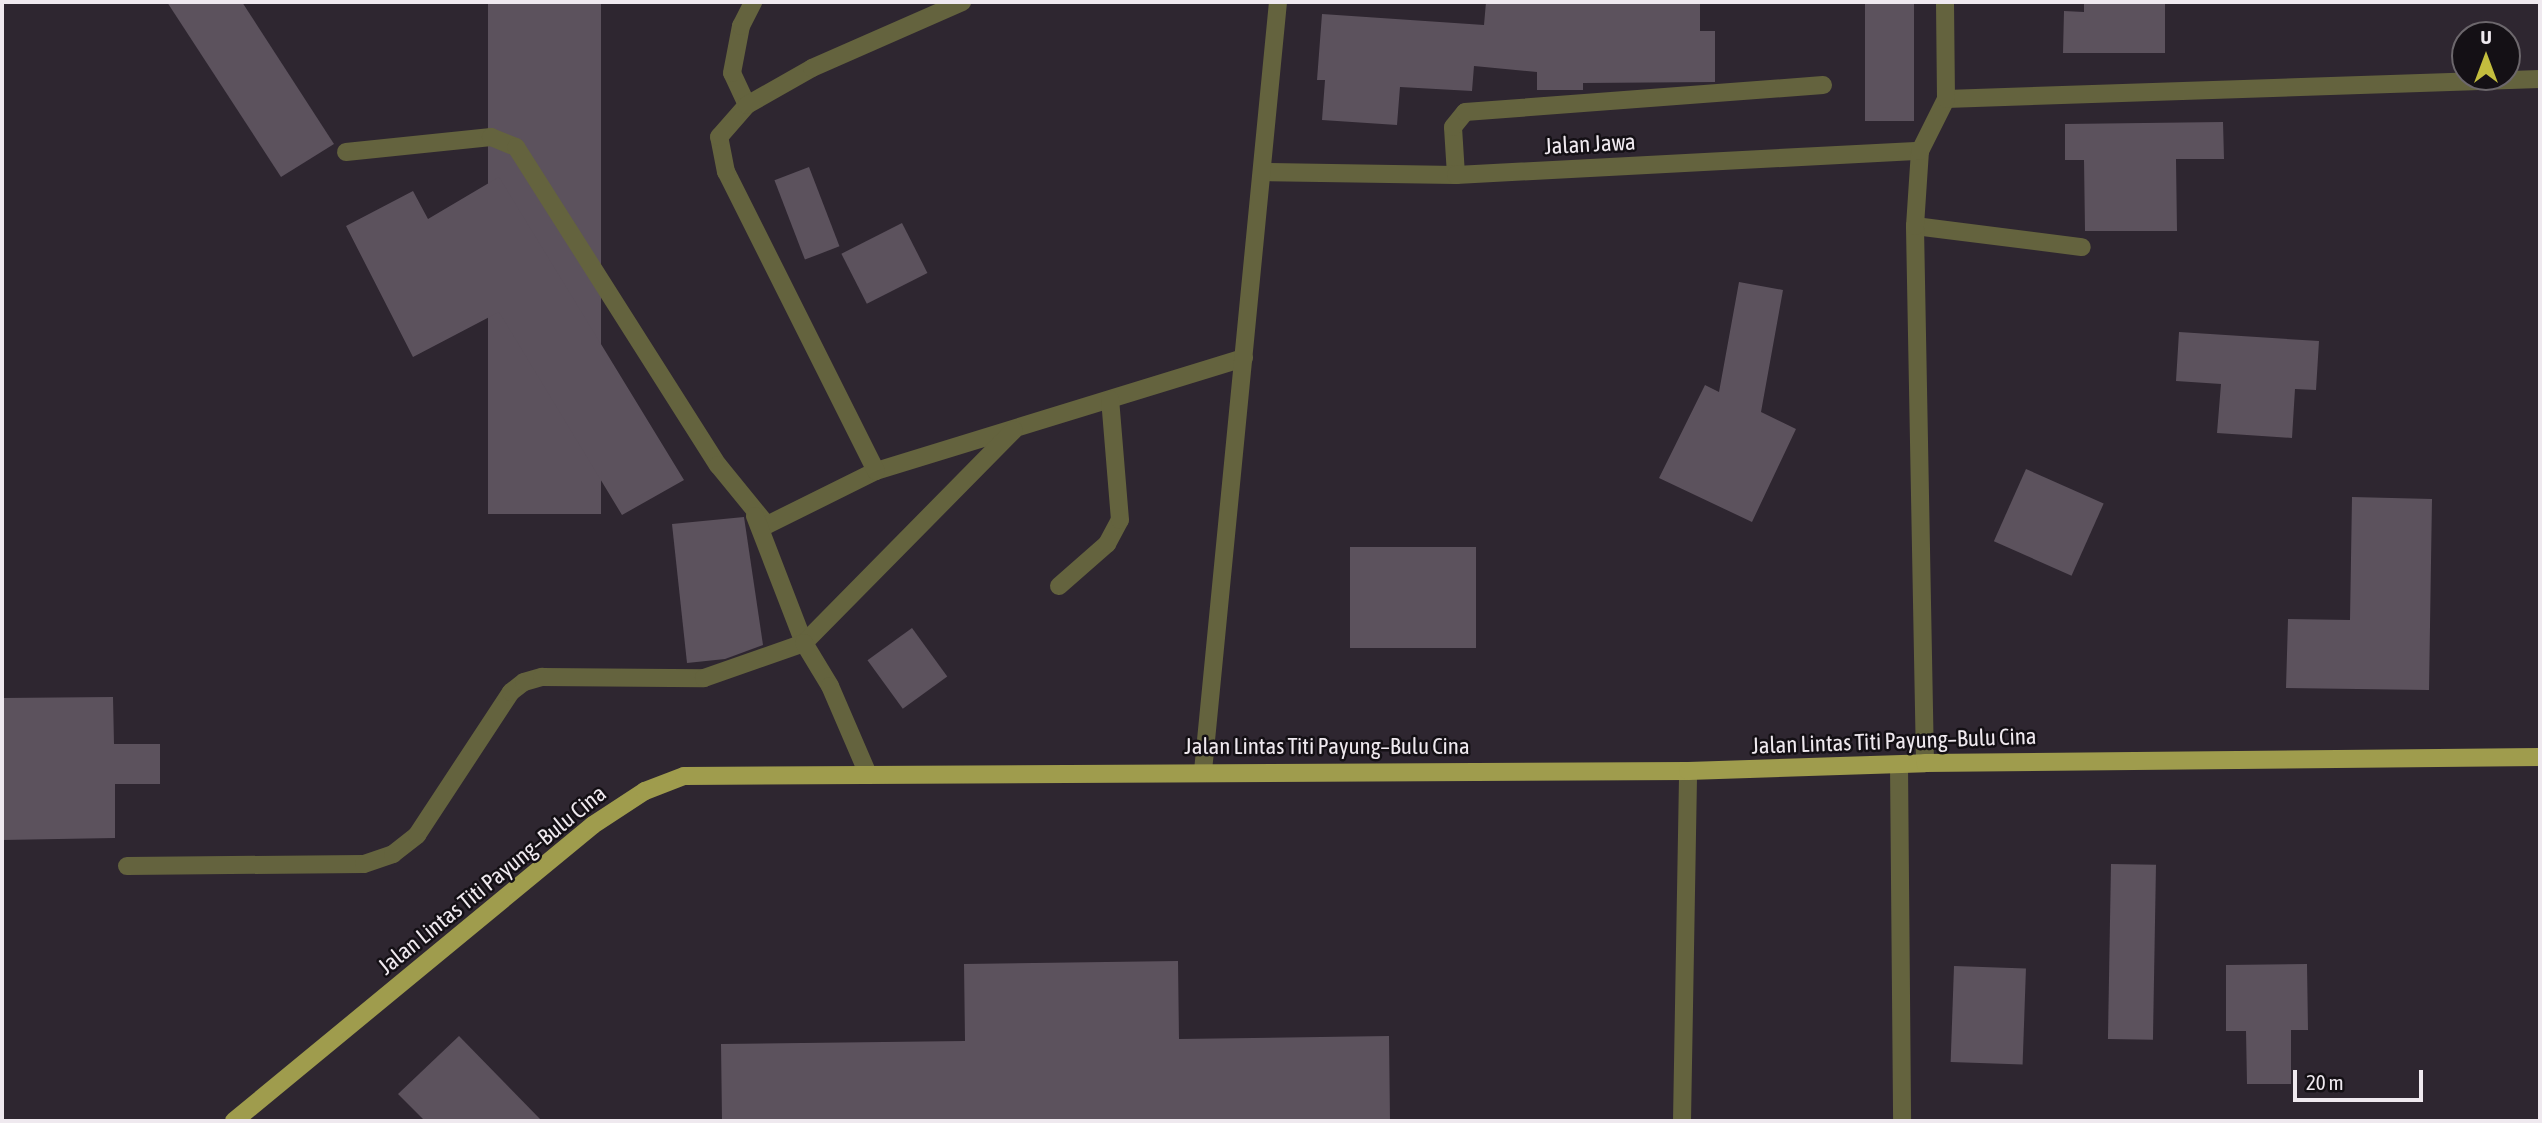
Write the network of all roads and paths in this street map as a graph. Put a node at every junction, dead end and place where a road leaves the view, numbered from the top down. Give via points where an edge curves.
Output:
1 (753, 2) edge
2 (962, 2) edge
3 (1278, 2) edge
4 (1945, 2) edge
5 (2540, 79) edge
6 (1823, 85) dead end
7 (1946, 99) junction
8 (747, 105) junction
9 (1920, 151) junction
10 (345, 152) dead end
11 (1262, 172) junction
12 (1456, 175) junction
13 (1915, 226) junction
14 (2082, 247) dead end
15 (1244, 358) junction
16 (1110, 399) junction
17 (1017, 428) junction
18 (876, 471) junction
19 (755, 516) junction
20 (1059, 586) dead end
21 (804, 643) junction
22 (2540, 757) edge
23 (1925, 763) junction
24 (1899, 765) junction
25 (1203, 771) junction
26 (1688, 771) junction
27 (867, 772) junction
28 (127, 866) dead end
29 (234, 1121) edge
30 (1682, 1121) edge
31 (1902, 1121) edge

1 - 8 street via 741,26 732,73
2 - 8 street via 812,68
3 - 11 street
4 - 7 street
5 - 7 street
6 - 12 street via 1465,113 1453,127
7 - 9 street
8 - 18 street via 719,137 720,157
9 - 12 street, Jalan Jawa
9 - 13 street
10 - 19 street via 491,137 516,147
11 - 12 street, Jalan Jawa
11 - 15 street
13 - 14 street
13 - 23 street
15 - 16 street
15 - 25 street
16 - 17 street
16 - 20 street via 1120,520 1107,544
17 - 18 street
17 - 21 street
18 - 19 street via 767,525
19 - 21 street
21 - 27 street via 830,686
21 - 28 street via 704,678 542,677 524,682 511,692 417,835 393,854 364,864
22 - 23 main road, Jalan Lintas Titi Payung–Bulu Cina
23 - 24 main road, Jalan Lintas Titi Payung–Bulu Cina
24 - 26 main road, Jalan Lintas Titi Payung–Bulu Cina
24 - 31 street
25 - 26 main road, Jalan Lintas Titi Payung–Bulu Cina
25 - 27 main road, Jalan Lintas Titi Payung–Bulu Cina
26 - 30 street
27 - 29 main road, Jalan Lintas Titi Payung–Bulu Cina via 706,774 645,791 593,825

